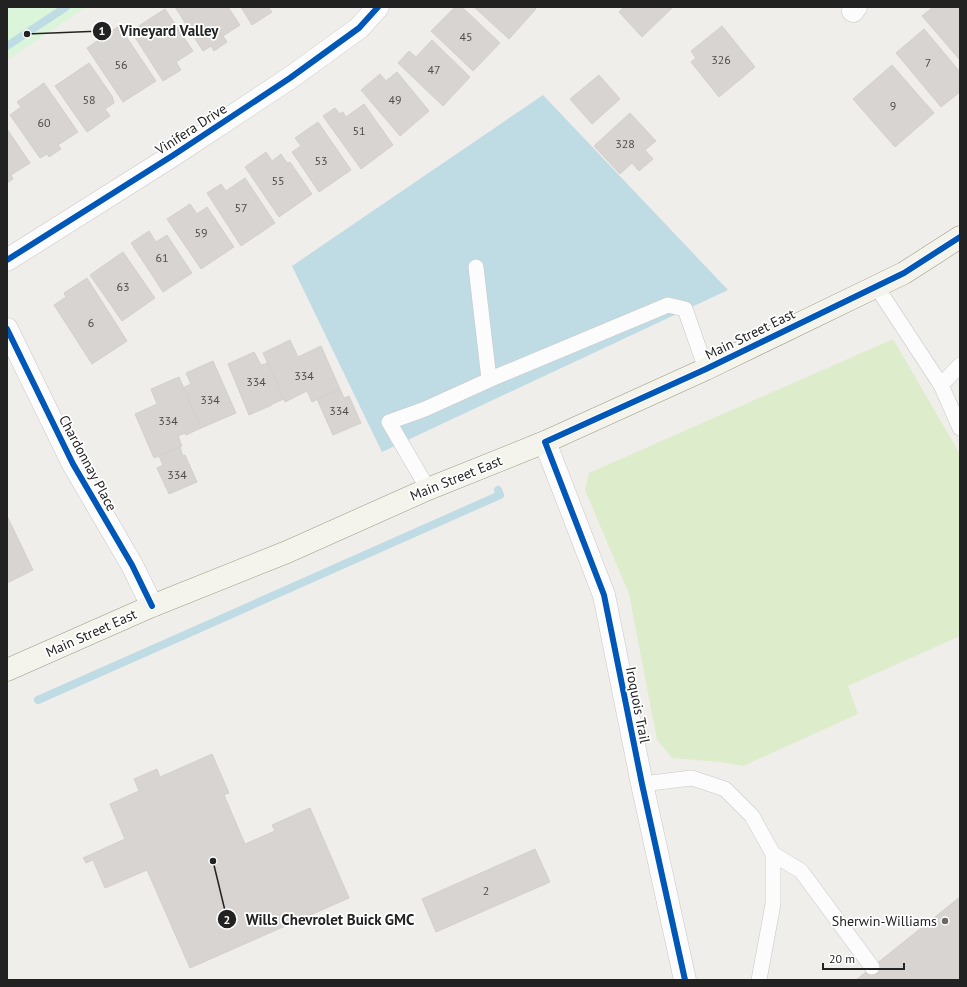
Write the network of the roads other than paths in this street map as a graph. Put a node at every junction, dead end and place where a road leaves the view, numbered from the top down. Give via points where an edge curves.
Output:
1 (378, 7) edge
2 (960, 237) edge
3 (7, 260) edge
4 (476, 267) dead end
5 (876, 286) junction
6 (7, 329) edge
7 (960, 365) edge
8 (706, 369) junction
9 (489, 379) junction
10 (941, 385) junction
11 (960, 428) edge
12 (545, 442) junction
13 (428, 489) junction
14 (152, 606) junction
15 (7, 670) edge
16 (642, 784) junction
17 (773, 854) junction
18 (872, 967) dead end
19 (685, 980) edge
20 (759, 980) edge

1 - 3 street, Vinifera Drive via 359,28 290,78
2 - 5 main road, Main Street East via 904,273
4 - 9 lane
5 - 8 main road, Main Street East
5 - 10 lane
6 - 14 street, Chardonnay Place via 73,464
7 - 10 lane
8 - 9 lane via 685,309 668,305
8 - 12 main road, Main Street East
9 - 13 lane via 389,422
10 - 11 lane
12 - 13 main road, Main Street East
12 - 16 street, Iroquois Trail via 604,595
13 - 14 main road, Main Street East via 287,552
14 - 15 main road, Main Street East
16 - 17 lane via 692,778 725,789 752,816
16 - 19 street, Iroquois Trail
17 - 18 lane via 801,871
17 - 20 lane via 773,904

